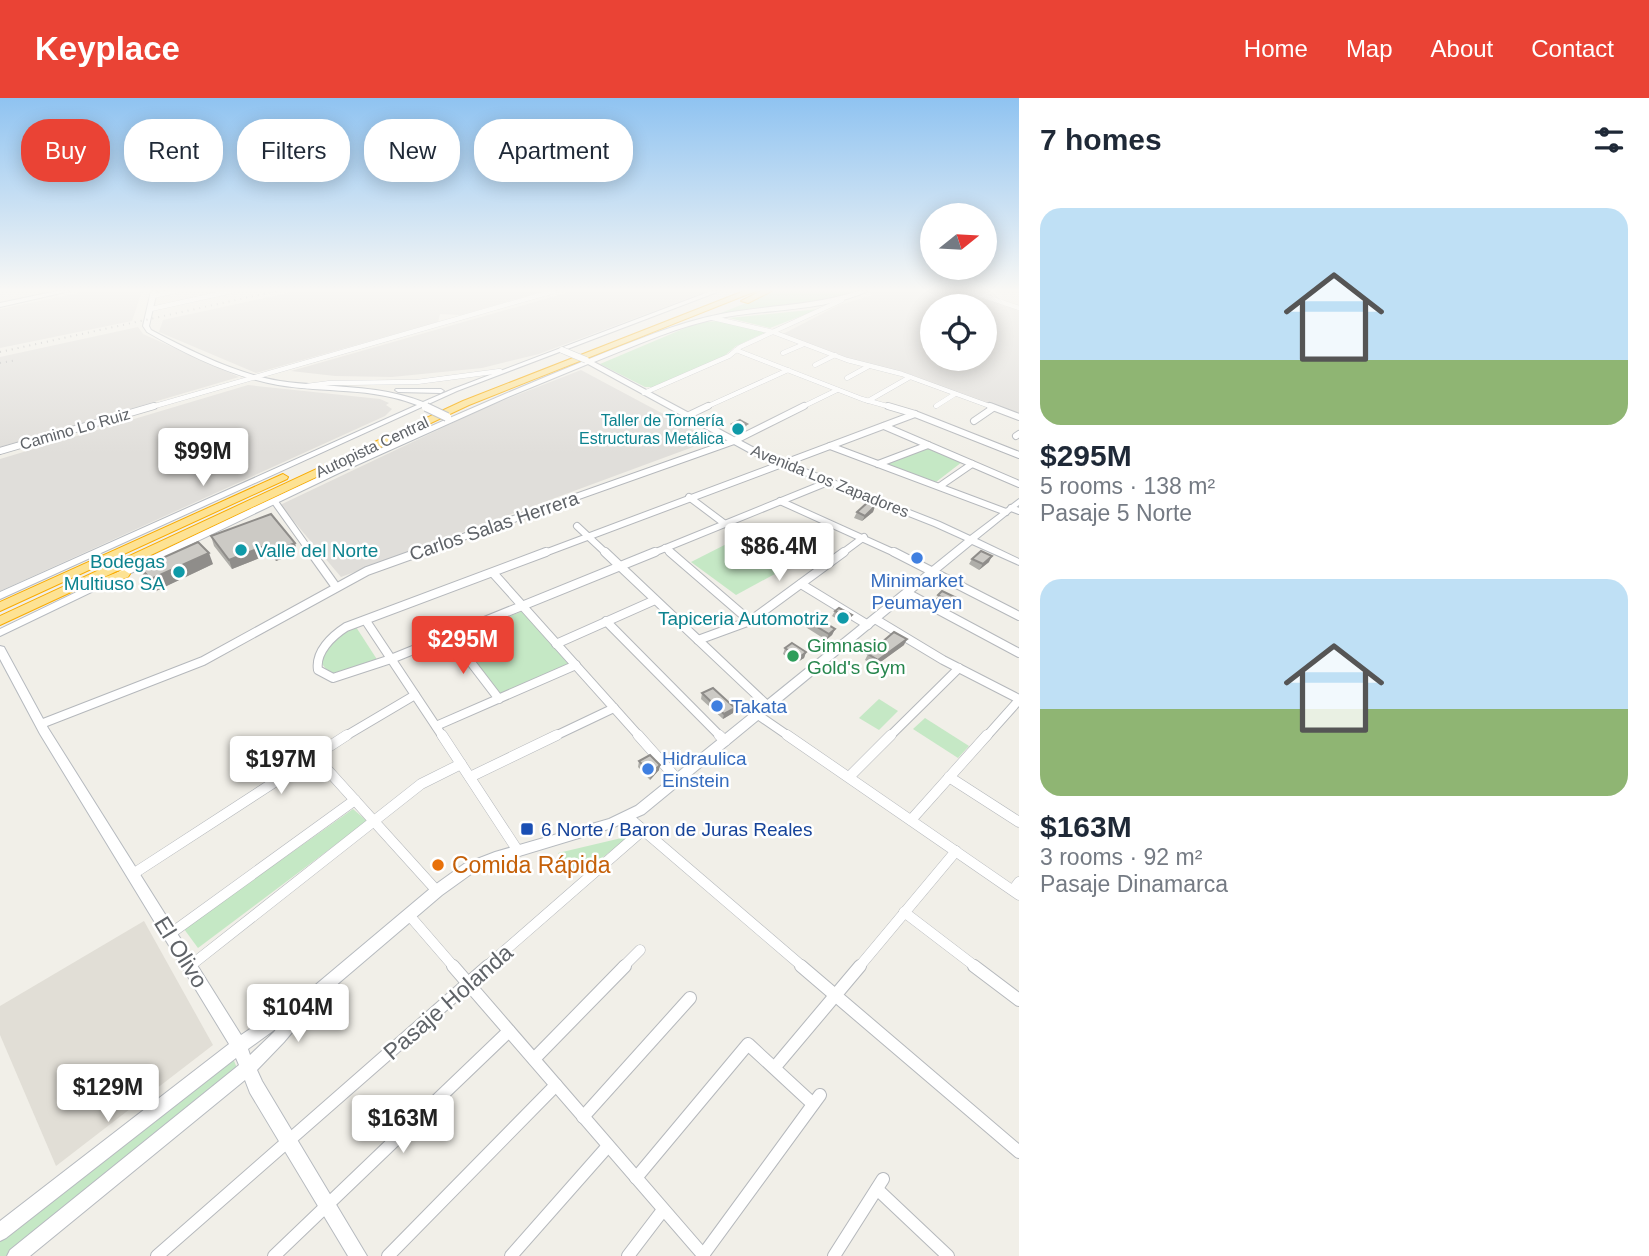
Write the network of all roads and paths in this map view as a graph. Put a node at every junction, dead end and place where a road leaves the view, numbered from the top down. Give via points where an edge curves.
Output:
1 (181, 345) edge
2 (365, 345) edge
3 (575, 345) edge
4 (592, 345) edge
5 (614, 345) edge
6 (630, 345) edge
7 (746, 345) edge
8 (802, 345) edge
9 (807, 345) edge
10 (736, 350) junction
11 (559, 351) junction
12 (783, 353) dead end
13 (835, 355) junction
14 (587, 361) junction
15 (815, 365) dead end
16 (869, 366) junction
17 (575, 367) junction
18 (788, 370) junction
19 (500, 371) junction
20 (253, 377) junction
21 (910, 377) junction
22 (847, 378) dead end
23 (307, 386) junction
24 (338, 388) junction
25 (455, 390) junction
26 (837, 390) junction
27 (644, 393) junction
28 (383, 394) junction
29 (955, 394) junction
30 (868, 401) junction
31 (424, 405) junction
32 (936, 406) dead end
33 (993, 408) junction
34 (915, 414) junction
35 (687, 416) junction
36 (392, 418) junction
37 (449, 418) junction
38 (1019, 418) edge
39 (974, 421) dead end
40 (884, 426) junction
41 (734, 441) junction
42 (928, 445) junction
43 (830, 446) junction
44 (0, 451) edge
45 (1019, 455) edge
46 (783, 464) junction
47 (878, 464) junction
48 (972, 464) junction
49 (828, 482) junction
50 (1019, 484) edge
51 (940, 486) junction
52 (689, 497) junction
53 (780, 501) junction
54 (275, 502) junction
55 (1014, 508) edge
56 (724, 524) junction
57 (577, 526) dead end
58 (588, 536) junction
59 (864, 537) junction
60 (972, 540) junction
61 (665, 548) junction
62 (1019, 562) edge
63 (74, 563) junction
64 (620, 566) junction
65 (932, 572) junction
66 (124, 574) junction
67 (494, 574) junction
68 (802, 584) junction
69 (336, 587) junction
70 (906, 593) junction
71 (0, 596) edge
72 (655, 600) junction
73 (0, 601) edge
74 (522, 606) junction
75 (0, 607) edge
76 (1019, 616) edge
77 (366, 621) junction
78 (606, 621) junction
79 (750, 621) junction
80 (872, 622) junction
81 (0, 623) edge
82 (0, 633) edge
83 (450, 635) junction
84 (698, 640) junction
85 (556, 644) junction
86 (0, 650) edge
87 (1019, 653) edge
88 (391, 659) junction
89 (576, 665) junction
90 (959, 668) junction
91 (415, 695) junction
92 (499, 699) junction
93 (1019, 700) edge
94 (614, 708) junction
95 (763, 710) junction
96 (41, 724) junction
97 (436, 726) junction
98 (725, 741) junction
99 (315, 756) junction
100 (461, 764) junction
101 (470, 777) junction
102 (849, 777) junction
103 (949, 777) junction
104 (678, 780) junction
105 (355, 800) junction
106 (628, 817) junction
107 (911, 820) junction
108 (375, 821) junction
109 (1019, 822) edge
110 (643, 830) junction
111 (518, 851) junction
112 (956, 851) junction
113 (133, 874) junction
114 (1017, 889) edge
115 (437, 891) junction
116 (904, 912) junction
117 (409, 915) junction
118 (170, 934) junction
119 (640, 950) dead end
120 (190, 966) junction
121 (468, 984) junction
122 (317, 992) junction
123 (835, 995) junction
124 (690, 998) dead end
125 (1019, 1000) edge
126 (509, 1031) junction
127 (239, 1046) junction
128 (534, 1059) junction
129 (775, 1067) junction
130 (247, 1068) junction
131 (556, 1085) junction
132 (583, 1116) junction
133 (288, 1142) junction
134 (608, 1146) junction
135 (1019, 1152) edge
136 (636, 1178) junction
137 (327, 1206) junction
138 (663, 1210) junction
139 (0, 1232) edge
140 (16, 1256) edge
141 (157, 1256) edge
142 (274, 1256) edge
143 (358, 1256) edge
144 (388, 1256) edge
145 (511, 1256) edge
146 (628, 1256) edge
147 (703, 1256) edge
148 (834, 1256) edge
149 (948, 1256) edge

1 - 20 main road
2 - 20 street, Camino Lo Ruiz
3 - 11 main road
4 - 75 highway, Autopista Central via 472,391
5 - 81 highway, Autopista Central via 467,403
6 - 14 main road
7 - 10 street
8 - 12 street
9 - 13 street
10 - 18 street
10 - 27 street
11 - 14 main road, Avenida Los Zapadores, bridge
11 - 19 main road
13 - 15 street
13 - 16 street
14 - 17 main road
14 - 27 main road, Avenida Los Zapadores
16 - 21 street
16 - 22 street
17 - 27 main road, Avenida Los Zapadores
17 - 37 main road
18 - 26 street
18 - 35 street
19 - 23 street via 417,382
19 - 25 main road
20 - 23 main road
20 - 44 street, Camino Lo Ruiz
21 - 29 street
21 - 30 street
23 - 24 main road
24 - 25 main road
24 - 28 main road
25 - 31 main road
26 - 30 street
26 - 41 street, Carlos Salas Herrera
27 - 35 main road, Avenida Los Zapadores
28 - 31 main road
28 - 36 main road via 399,405
29 - 32 street
29 - 33 street
30 - 34 street
31 - 36 main road
31 - 37 main road, bridge
33 - 38 street
33 - 39 street
34 - 40 street
34 - 45 street
35 - 41 main road, Avenida Los Zapadores
36 - 63 main road
37 - 54 main road
40 - 42 street
40 - 43 street
41 - 46 main road, Avenida Los Zapadores
41 - 69 street, Carlos Salas Herrera via 379,566
42 - 47 street
42 - 48 street
43 - 46 street
43 - 47 street
46 - 49 main road, Avenida Los Zapadores
46 - 52 street
47 - 51 street
48 - 50 street
48 - 51 street
49 - 53 street
49 - 60 main road, Avenida Los Zapadores
51 - 55 street
52 - 56 street
52 - 58 street
53 - 56 street
53 - 59 street
54 - 66 main road
54 - 69 street
55 - 60 main road
56 - 61 street
57 - 58 street
58 - 64 street
58 - 67 street
59 - 65 street
59 - 68 street
60 - 62 main road, Avenida Los Zapadores
60 - 65 main road
61 - 64 street
61 - 79 street
63 - 71 main road
63 - 73 highway
64 - 72 street
64 - 74 street
65 - 70 main road
65 - 76 street
66 - 81 highway
66 - 82 main road
67 - 74 street
67 - 77 street
68 - 79 street
68 - 80 street
69 - 96 street, Carlos Salas Herrera via 202,661
70 - 80 main road
70 - 87 street
72 - 78 street
72 - 84 street
74 - 83 street
74 - 85 street
77 - 88 street
77 - 88 street via 342,630 322,650 315,663 318,672 341,677
78 - 85 street
78 - 98 street
79 - 84 street
80 - 90 street
80 - 95 main road
83 - 88 street
83 - 92 street
84 - 95 street
85 - 89 street
86 - 96 main road, El Olivo
88 - 91 street
89 - 92 street
89 - 94 street
90 - 93 street
90 - 102 street
91 - 97 street
91 - 99 street
92 - 97 street
93 - 103 street
94 - 101 street
94 - 104 street
95 - 98 main road
95 - 102 street
96 - 113 main road, El Olivo
97 - 100 street
98 - 104 main road
99 - 105 street
99 - 113 street
100 - 101 street
100 - 108 street via 429,779
101 - 111 street
102 - 107 street
103 - 107 street
103 - 109 street
104 - 106 main road
105 - 108 street
105 - 118 street
106 - 110 street
106 - 111 main road
107 - 112 street
108 - 115 street
108 - 120 street
110 - 121 street, Pasaje Holanda
110 - 123 street
111 - 115 main road via 479,863
112 - 114 street
112 - 116 street
113 - 118 main road, El Olivo
115 - 117 main road
116 - 123 street
116 - 125 street
117 - 121 street
117 - 122 main road
118 - 120 main road, El Olivo
119 - 128 street
120 - 127 main road, El Olivo
121 - 126 street
121 - 133 street, Pasaje Holanda
122 - 127 main road
122 - 130 main road
123 - 129 street
123 - 135 street
124 - 132 street
126 - 128 street
126 - 137 street
127 - 130 main road, El Olivo
127 - 139 main road
128 - 131 street
129 - 136 street via 748,1044
129 - 147 street via 816,1100
130 - 133 main road, El Olivo
130 - 140 main road
131 - 132 street
131 - 144 street
132 - 134 street
133 - 137 main road, El Olivo
133 - 141 street, Pasaje Holanda
134 - 136 street
134 - 145 street
136 - 138 street
137 - 142 street
137 - 143 main road, El Olivo
138 - 146 street
138 - 147 street
148 - 149 street via 880,1184

